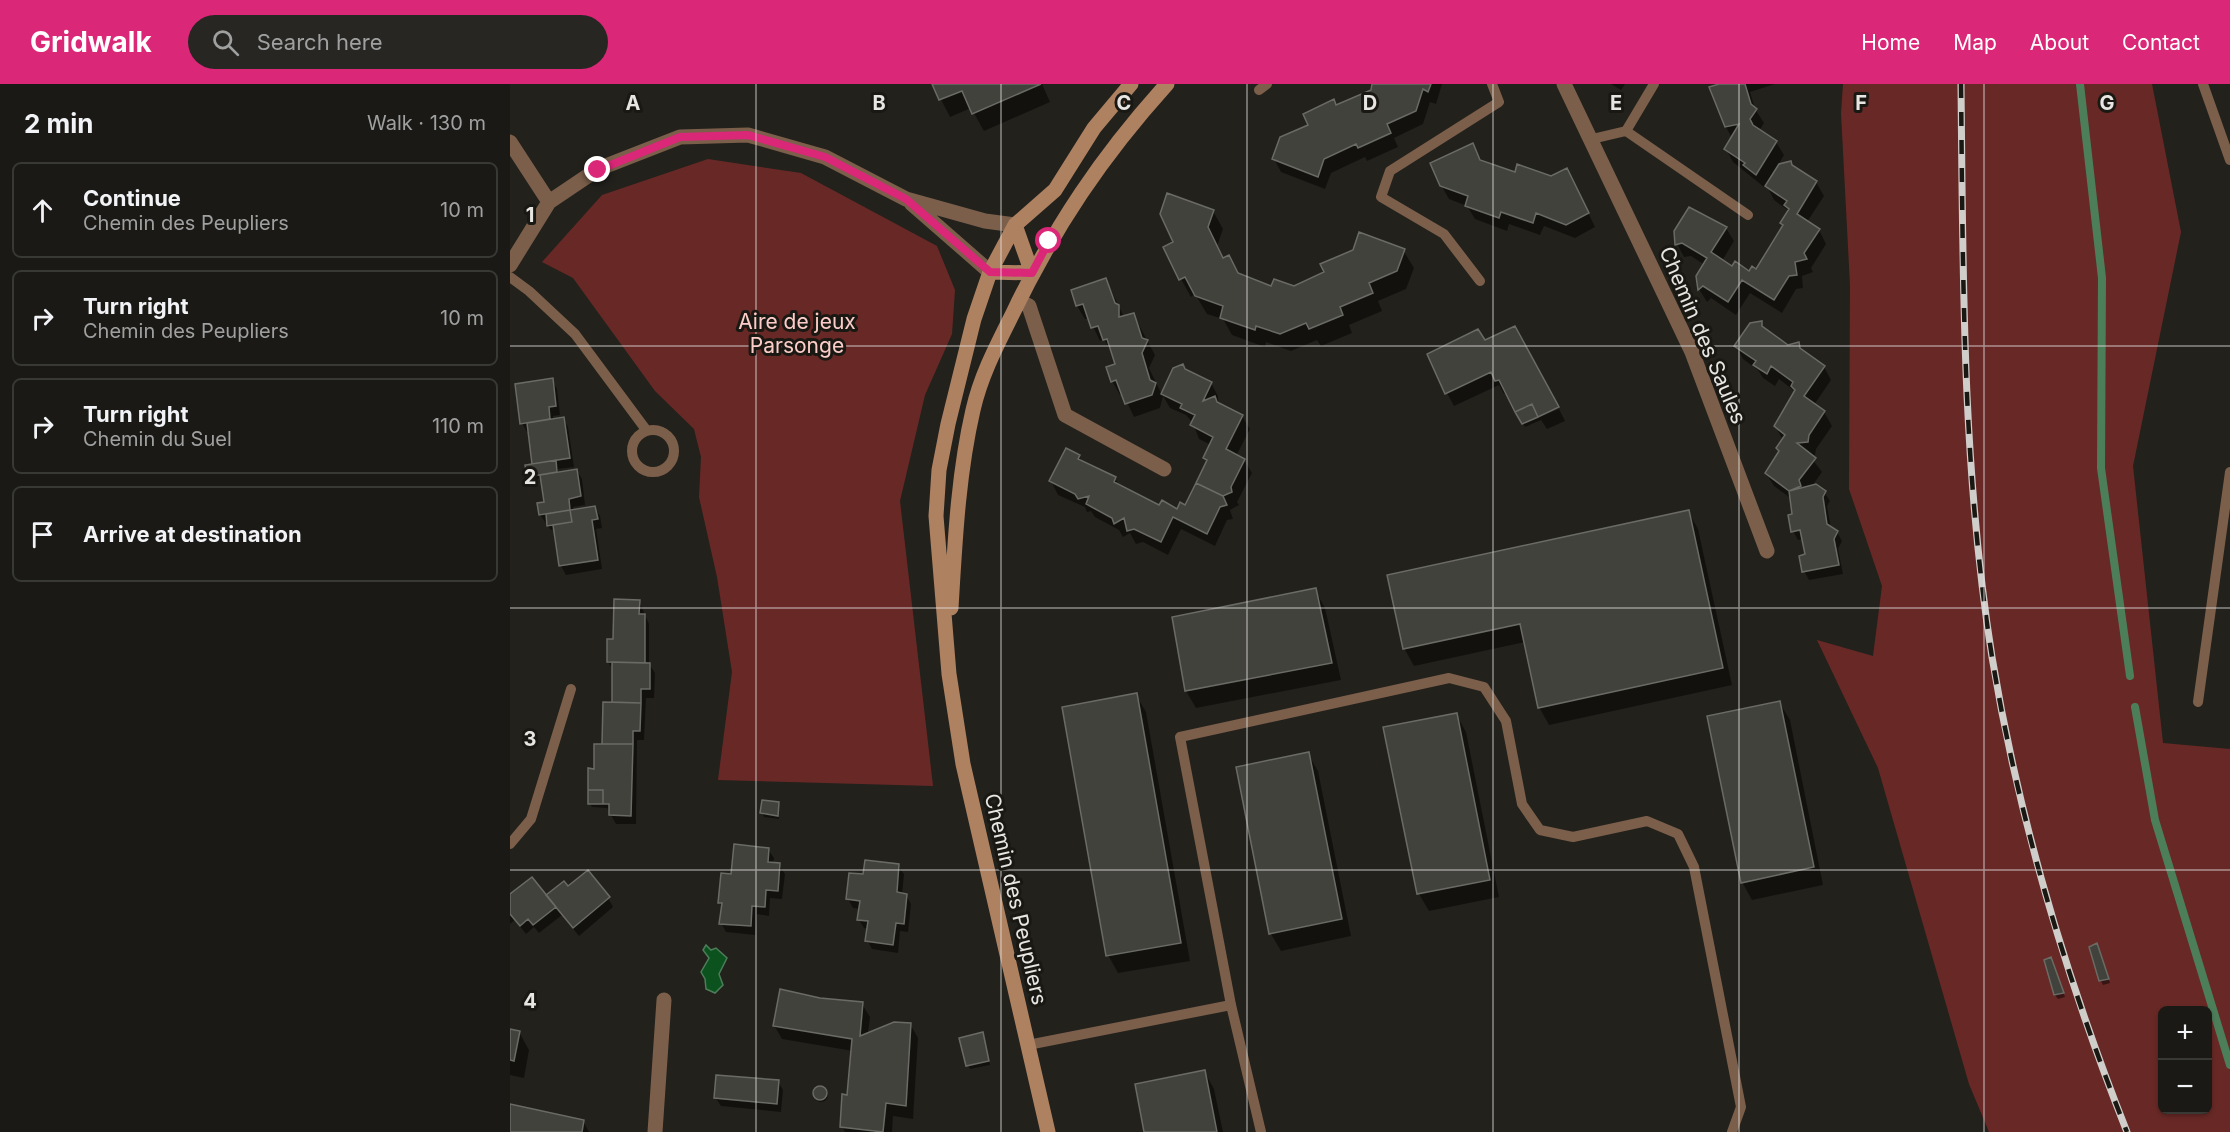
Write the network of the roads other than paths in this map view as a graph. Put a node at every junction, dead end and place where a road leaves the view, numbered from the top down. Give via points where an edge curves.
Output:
1 (1131, 84) edge
2 (1167, 84) edge
3 (1492, 84) edge
4 (1564, 84) edge
5 (1654, 84) edge
6 (2203, 84) edge
7 (1626, 131) junction
8 (1592, 139) junction
9 (510, 142) edge
10 (2230, 160) edge
11 (906, 199) junction
12 (549, 202) junction
13 (1748, 215) dead end
14 (1015, 225) junction
15 (511, 261) edge
16 (990, 272) junction
17 (1032, 273) junction
18 (510, 277) edge
19 (1480, 281) dead end
20 (1018, 301) junction
21 (646, 431) junction
22 (1164, 469) dead end
23 (2230, 472) edge
24 (1767, 551) dead end
25 (949, 674) junction
26 (571, 688) dead end
27 (2198, 702) dead end
28 (510, 844) edge
29 (664, 1000) dead end
30 (1232, 1005) junction
31 (1028, 1046) junction
32 (655, 1132) edge
33 (1048, 1132) edge
34 (1261, 1132) edge
35 (1732, 1132) edge

1 - 14 street, Chemin des Peupliers via 1094,128 1054,190
2 - 17 street, Chemin des Peupliers via 1126,130 1072,205
3 - 19 lane via 1500,102 1390,171 1381,197 1444,234
4 - 8 street, Chemin des Saules
5 - 7 lane
6 - 10 lane
7 - 8 lane
7 - 13 lane
8 - 24 street, Chemin des Saules via 1692,352
9 - 12 street
11 - 12 street via 825,157 748,135 680,137 598,170
11 - 14 street via 985,221
11 - 16 street
12 - 15 street
14 - 16 street, Chemin des Peupliers
14 - 17 street
16 - 17 street
16 - 25 street, Chemin des Peupliers via 958,378 939,470 936,516
17 - 20 street, Chemin des Peupliers
18 - 21 lane via 574,334
20 - 22 street via 1029,306 1065,415
20 - 25 street, Chemin des Peupliers via 986,368 963,456
21 - 21 lane via 635,440 633,457 642,469 660,471 671,461 674,447 662,432
23 - 27 lane
25 - 31 street, Chemin des Peupliers via 963,764
26 - 28 lane via 531,819
29 - 32 street
30 - 31 lane
30 - 34 lane
30 - 35 lane via 1180,737 1449,678 1484,687 1506,722 1522,804 1540,830 1573,837 1647,821 1678,834 1694,867 1741,1107
31 - 33 street, Chemin des Peupliers

